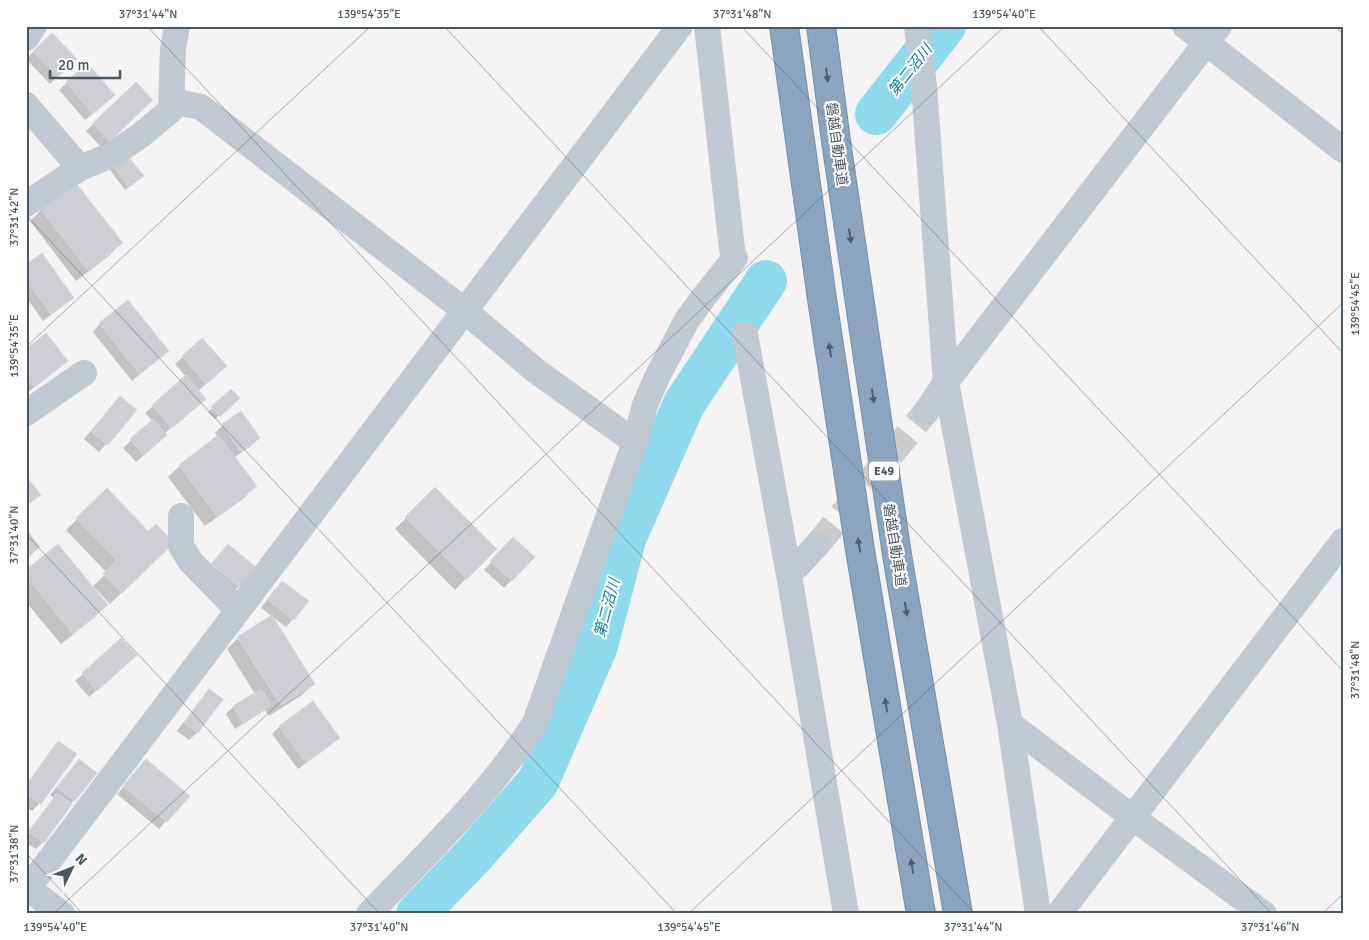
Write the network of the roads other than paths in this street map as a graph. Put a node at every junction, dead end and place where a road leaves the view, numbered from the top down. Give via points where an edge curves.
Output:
1 (34, 26) edge
2 (177, 26) edge
3 (680, 26) edge
4 (707, 26) edge
5 (784, 26) edge
6 (821, 26) edge
7 (917, 26) edge
8 (1185, 26) edge
9 (1213, 34) edge
10 (26, 38) edge
11 (172, 101) junction
12 (26, 105) edge
13 (1343, 150) edge
14 (80, 168) junction
15 (26, 204) edge
16 (465, 311) junction
17 (745, 334) dead end
18 (84, 373) dead end
19 (946, 382) junction
20 (926, 412) tunnel mouth
21 (26, 413) edge
22 (635, 442) junction
23 (181, 516) dead end
24 (1343, 541) edge
25 (817, 545) tunnel mouth
26 (789, 575) junction
27 (238, 610) junction
28 (1010, 724) junction
29 (1132, 816) junction
30 (27, 889) edge
31 (62, 914) edge
32 (369, 914) edge
33 (846, 914) edge
34 (921, 914) edge
35 (958, 914) edge
36 (1038, 914) edge
37 (1059, 914) edge
38 (1264, 914) edge

1 - 10 street
2 - 11 street
3 - 16 street
4 - 22 street via 735,258 687,320 645,405
34 -> 5 highway, E49 via 858,541
6 -> 35 highway, 磐越自動車道 / E49 via 896,555
7 - 19 street
8 - 9 street
9 - 13 street
9 - 19 street
11 - 14 street via 171,110 140,135 112,155
11 - 16 street via 201,107
12 - 14 street
14 - 15 street
16 - 22 street via 536,371
16 - 27 street
17 - 26 street
18 - 21 street
19 - 20 street
19 - 28 street
22 - 32 street via 534,723 488,788
23 - 27 street via 181,546 190,562
24 - 29 street
25 - 26 street
26 - 33 street
27 - 30 street
28 - 29 street
28 - 36 street
29 - 37 street
29 - 38 street
30 - 31 street

